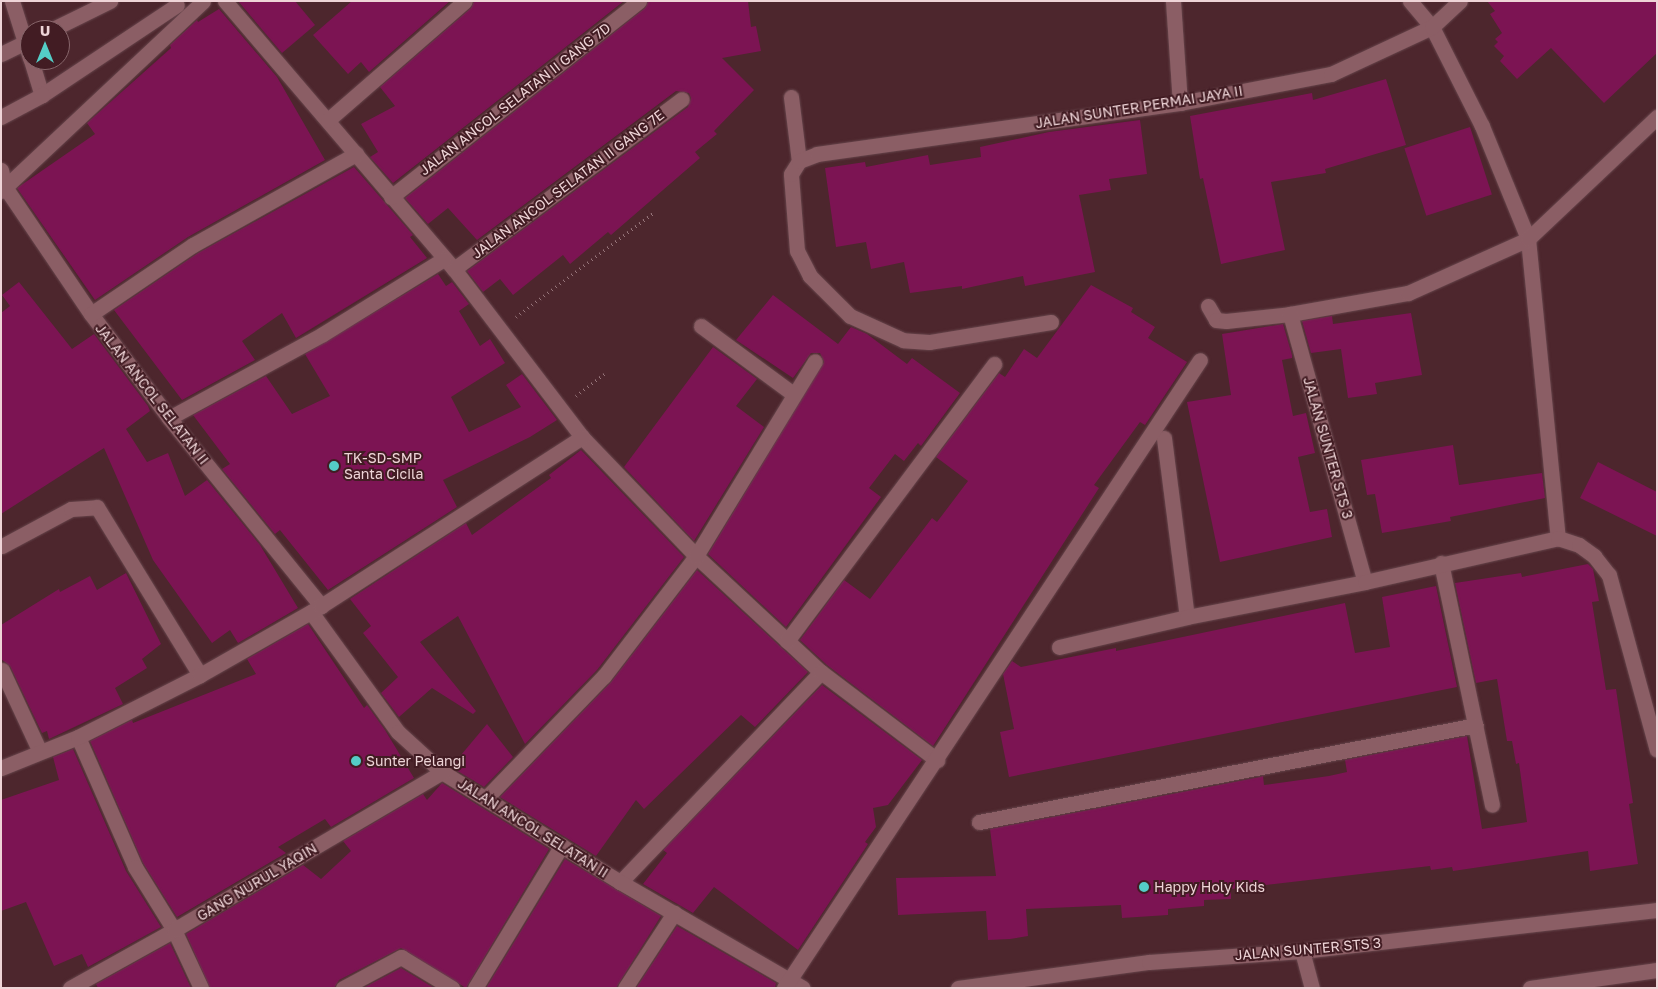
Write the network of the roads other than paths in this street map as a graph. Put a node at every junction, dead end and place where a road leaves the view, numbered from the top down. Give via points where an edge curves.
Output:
1 (12, 1) edge
2 (110, 1) edge
3 (203, 1) edge
4 (225, 1) edge
5 (465, 1) edge
6 (639, 1) edge
7 (1173, 1) edge
8 (1410, 1) edge
9 (1460, 1) edge
10 (179, 8) edge
11 (70, 21) edge
12 (20, 22) edge
13 (1432, 27) junction
14 (20, 46) edge
15 (1, 54) edge
16 (34, 70) edge
17 (42, 95) junction
18 (791, 97) dead end
19 (682, 99) dead end
20 (1180, 103) junction
21 (1, 117) edge
22 (1657, 117) edge
23 (328, 120) junction
24 (356, 154) junction
25 (799, 161) junction
26 (1, 170) edge
27 (3, 189) edge
28 (390, 197) junction
29 (1528, 239) junction
30 (449, 264) junction
31 (1208, 306) dead end
32 (91, 314) junction
33 (1290, 314) junction
34 (1051, 322) dead end
35 (702, 326) dead end
36 (1200, 360) dead end
37 (815, 361) dead end
38 (994, 364) dead end
39 (792, 393) junction
40 (169, 418) junction
41 (582, 437) junction
42 (1164, 438) dead end
43 (1558, 538) junction
44 (2, 546) dead end
45 (696, 556) junction
46 (1441, 563) junction
47 (1365, 582) junction
48 (316, 609) junction
49 (1187, 617) junction
50 (787, 641) junction
51 (1059, 647) dead end
52 (2, 670) dead end
53 (821, 672) junction
54 (200, 676) junction
55 (1476, 725) junction
56 (78, 737) junction
57 (1657, 750) edge
58 (40, 752) junction
59 (937, 760) junction
60 (1, 768) edge
61 (442, 772) junction
62 (486, 798) junction
63 (1492, 806) dead end
64 (979, 822) dead end
65 (562, 845) junction
66 (620, 882) junction
67 (1657, 910) edge
68 (674, 913) junction
69 (174, 930) junction
70 (1302, 952) junction
71 (1657, 970) edge
72 (787, 984) edge
73 (995, 985) edge
74 (70, 988) edge
75 (201, 988) edge
76 (343, 988) edge
77 (452, 988) edge
78 (475, 988) edge
79 (625, 988) edge
80 (803, 988) edge
81 (958, 988) edge
82 (1312, 988) edge
83 (1530, 988) edge

1 - 12 street
2 - 11 street
3 - 10 street
4 - 23 street
5 - 23 street
6 - 28 street, JALAN ANCOL SELATAN II GANG 7D
7 - 20 street
8 - 13 street
9 - 13 street, JALAN SUNTER PERMAI JAYA II
10 - 17 street
10 - 27 street
13 - 20 street, JALAN SUNTER PERMAI JAYA II via 1331,74
13 - 29 street via 1482,126
14 - 15 street
16 - 17 street
17 - 21 street
18 - 25 street
19 - 30 street, JALAN ANCOL SELATAN II GANG 7E
20 - 25 street, JALAN SUNTER PERMAI JAYA II via 816,154
22 - 29 street
23 - 24 street
24 - 28 street
24 - 32 street via 193,245
25 - 34 street via 791,174 797,251 810,276 850,316 903,340 929,342
26 - 27 street, JALAN ANCOL SELATAN II
27 - 32 street, JALAN ANCOL SELATAN II
28 - 30 street
29 - 33 street via 1408,293
29 - 43 street
30 - 40 street, JALAN ANCOL SELATAN II GANG 7E
30 - 41 street
31 - 33 street via 1216,320 1226,321
32 - 40 street, JALAN ANCOL SELATAN II
33 - 47 street, JALAN SUNTER STS 3
35 - 39 street
36 - 59 street
37 - 39 street
38 - 50 street
39 - 45 street
40 - 48 street, JALAN ANCOL SELATAN II
41 - 45 street
41 - 48 street
42 - 49 street
43 - 46 street
43 - 57 street via 1594,556 1609,575
44 - 54 street via 71,509 97,507
45 - 50 street
45 - 62 street via 604,676
46 - 47 street
46 - 55 street
47 - 49 street
48 - 54 street
48 - 61 street, JALAN ANCOL SELATAN II via 398,732
49 - 51 street
50 - 53 street
52 - 58 street
53 - 59 street
53 - 66 street
54 - 56 street
55 - 63 street
55 - 64 street
56 - 58 street
56 - 69 street via 135,867
58 - 60 street
59 - 72 street via 871,853
61 - 62 street, JALAN ANCOL SELATAN II
61 - 69 street, GANG NURUL YAQIN
62 - 65 street, JALAN ANCOL SELATAN II
65 - 66 street, JALAN ANCOL SELATAN II
65 - 78 street
66 - 68 street, JALAN ANCOL SELATAN II
67 - 70 street, JALAN SUNTER STS 3
68 - 72 street, JALAN ANCOL SELATAN II
68 - 79 street
69 - 74 street, GANG NURUL YAQIN
69 - 75 street
70 - 73 street, JALAN SUNTER STS 3 via 1149,962
70 - 82 street
71 - 83 street
72 - 80 street, JALAN ANCOL SELATAN II
73 - 81 street, JALAN SUNTER STS 3
76 - 77 street via 402,957

